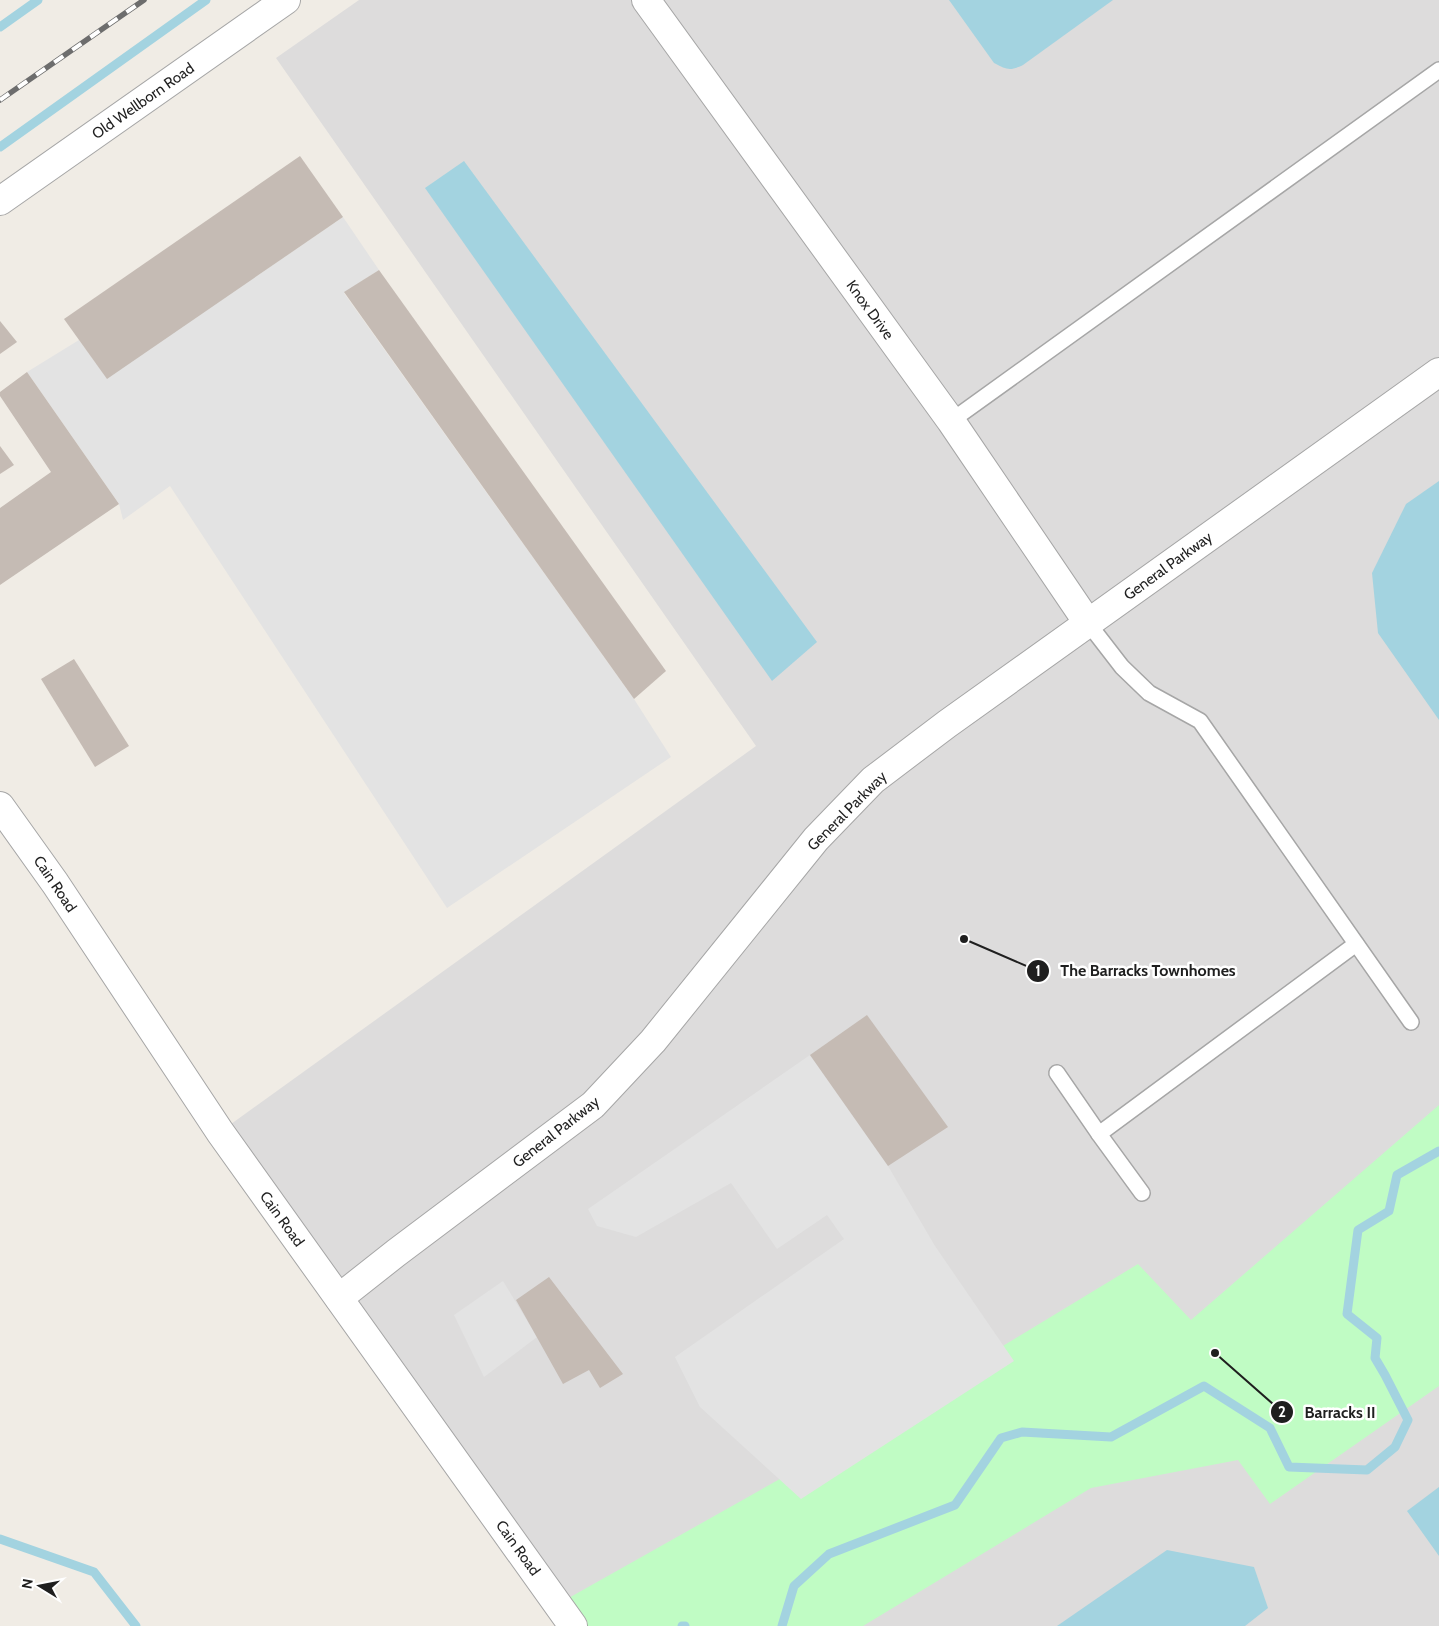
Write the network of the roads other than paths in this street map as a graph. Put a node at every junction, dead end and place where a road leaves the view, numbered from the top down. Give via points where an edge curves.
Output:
1 (286, 0) edge
2 (646, 0) edge
3 (1439, 70) edge
4 (0, 201) edge
5 (1439, 372) edge
6 (950, 421) junction
7 (1088, 623) junction
8 (0, 806) edge
9 (1356, 944) junction
10 (1411, 1022) dead end
11 (1057, 1073) dead end
12 (1099, 1134) junction
13 (1142, 1193) dead end
14 (339, 1298) junction
15 (574, 1626) edge

1 - 4 street, Old Wellborn Road
2 - 6 street, Knox Drive
3 - 6 lane
5 - 7 street, General Parkway
6 - 7 street, Knox Drive
7 - 9 lane via 1122,667 1150,693 1200,721
7 - 14 street, General Parkway via 873,780 816,839 653,1041 593,1106
8 - 14 street, Cain Road via 55,883 220,1132
9 - 10 lane
9 - 12 lane
11 - 12 lane
12 - 13 lane
14 - 15 street, Cain Road

